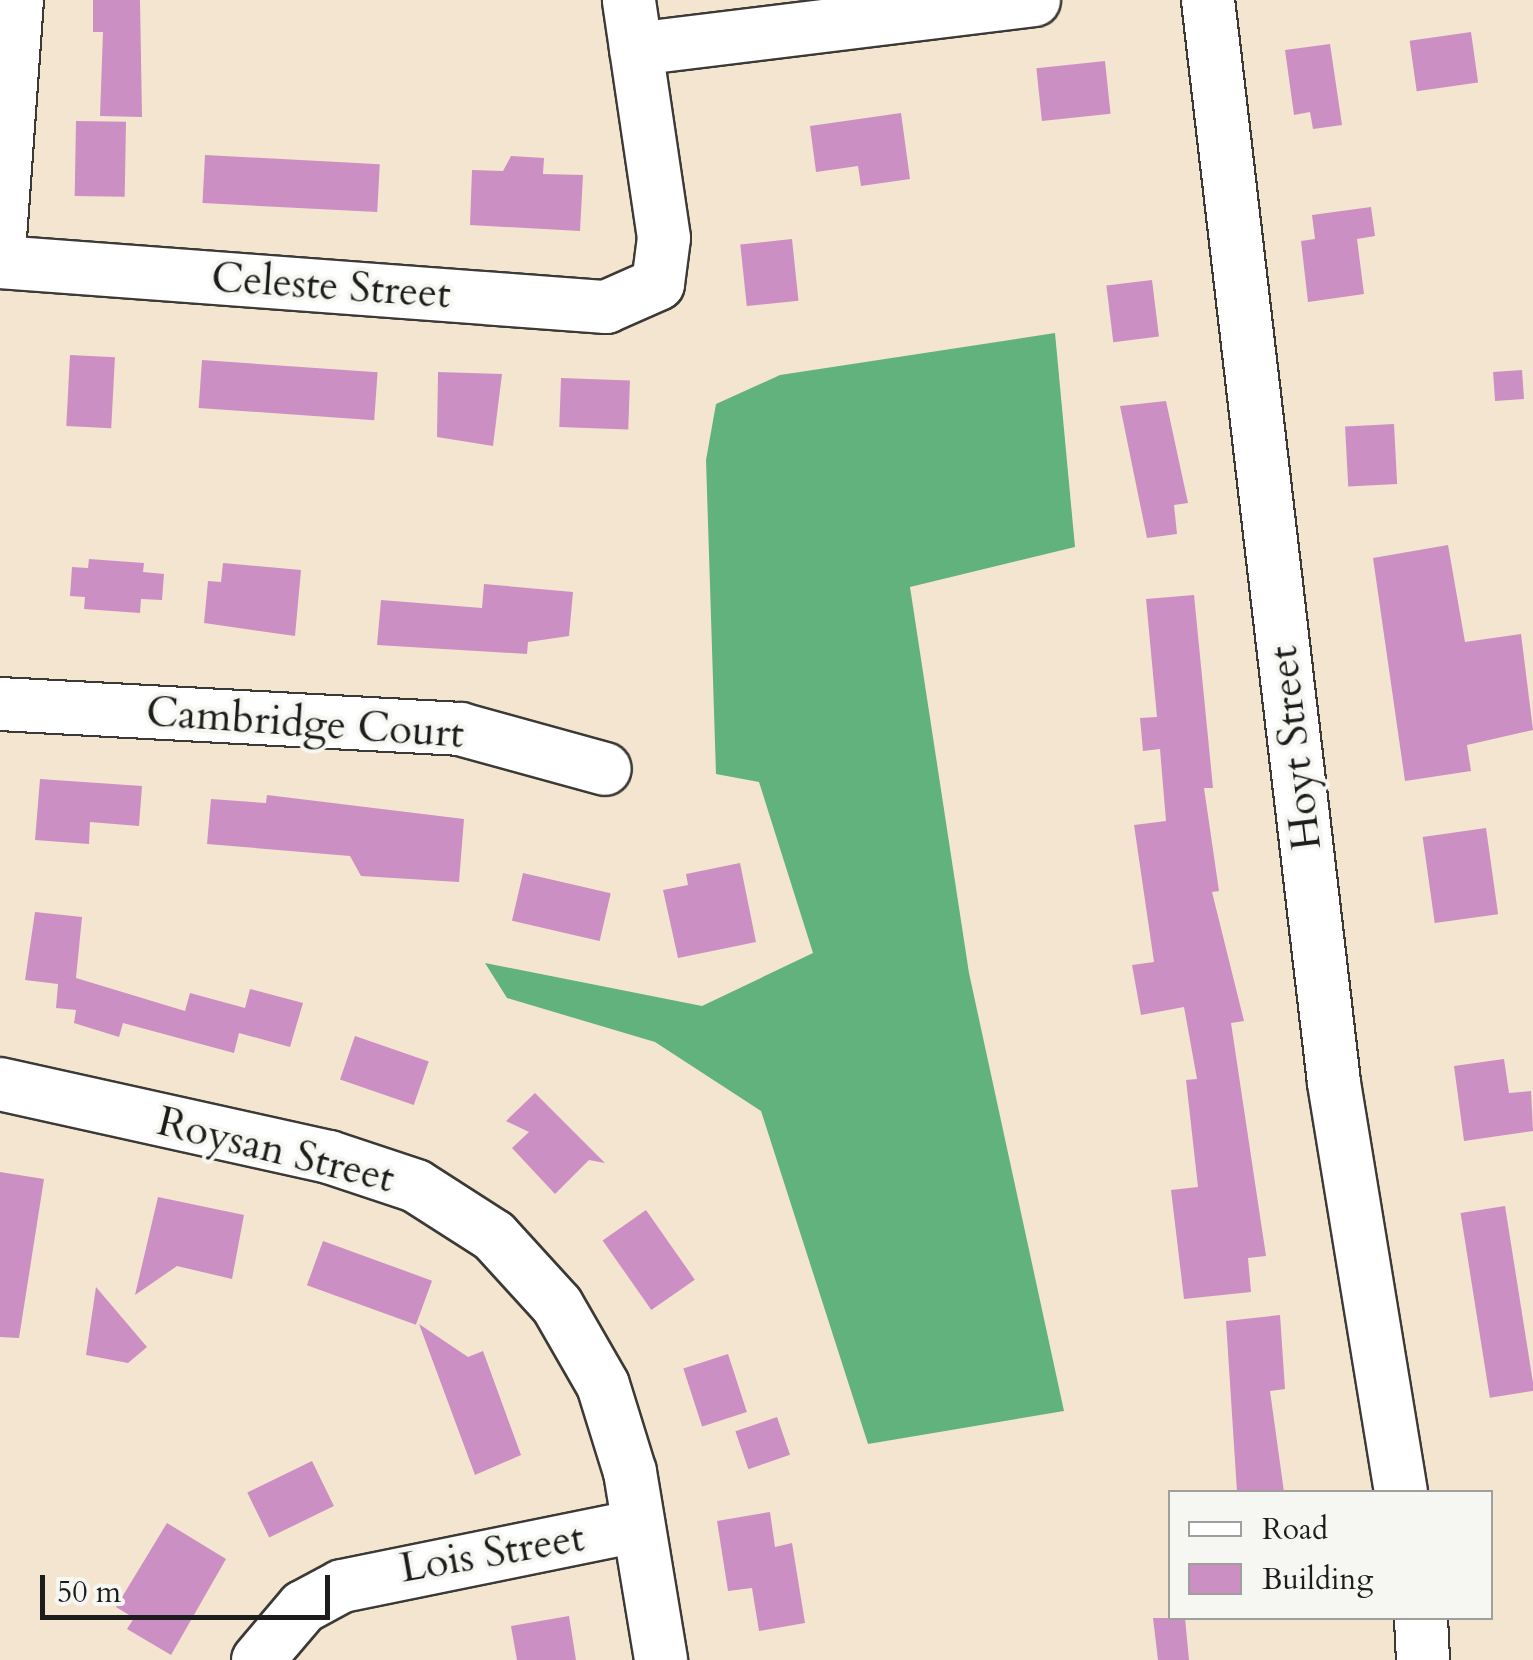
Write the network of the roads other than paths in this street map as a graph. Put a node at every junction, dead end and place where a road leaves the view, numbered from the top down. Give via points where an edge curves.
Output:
1 (17, 0) edge
2 (1034, 0) edge
3 (1208, 0) edge
4 (632, 24) edge
5 (0, 237) edge
6 (0, 262) edge
7 (0, 704) edge
8 (606, 769) dead end
9 (0, 1084) edge
10 (1402, 1490) edge
11 (638, 1526) junction
12 (1421, 1620) edge
13 (258, 1660) edge
14 (661, 1660) edge
15 (1423, 1660) edge

1 - 5 street
2 - 4 street
3 - 10 street, Hoyt Street via 1334,1083
4 - 6 street, Celeste Street via 664,238 658,284 606,307
7 - 8 street, Cambridge Court via 460,729
9 - 11 street, Roysan Street via 329,1157 416,1186 494,1236 556,1305 602,1385
11 - 13 street, Lois Street via 342,1586 303,1607
11 - 14 street, Roysan Street
12 - 15 street

